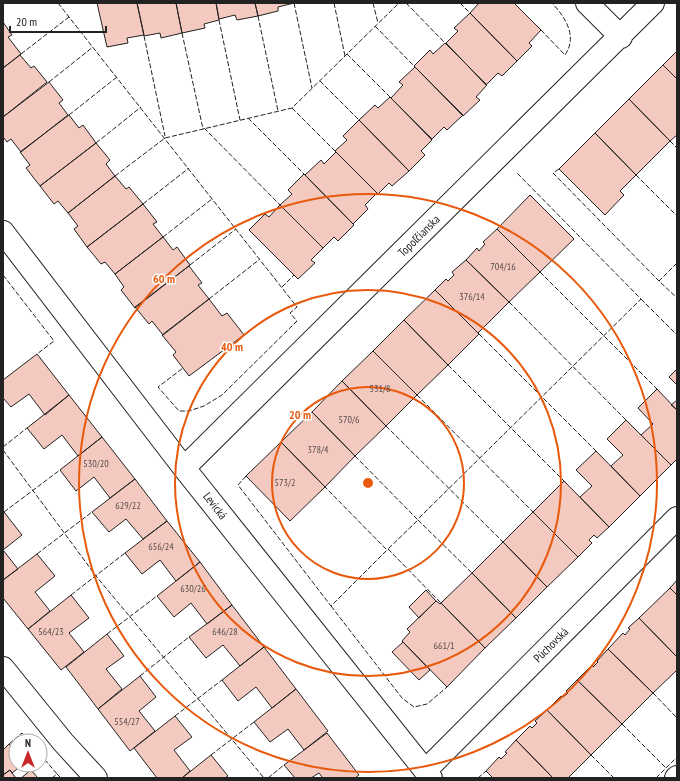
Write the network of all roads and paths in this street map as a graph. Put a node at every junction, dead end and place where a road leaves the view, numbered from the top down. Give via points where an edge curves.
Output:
1 (587, 3) edge
2 (653, 3) edge
3 (621, 37) junction
4 (3, 232) edge
5 (184, 468) junction
6 (677, 518) edge
7 (3, 668) edge
8 (428, 774) edge
9 (96, 778) edge

1 - 3 street
2 - 3 street, Topoľčianska
3 - 5 street, Topoľčianska
4 - 5 street, Levická
5 - 8 street, Levická
6 - 8 street, Púchovská
7 - 9 street

